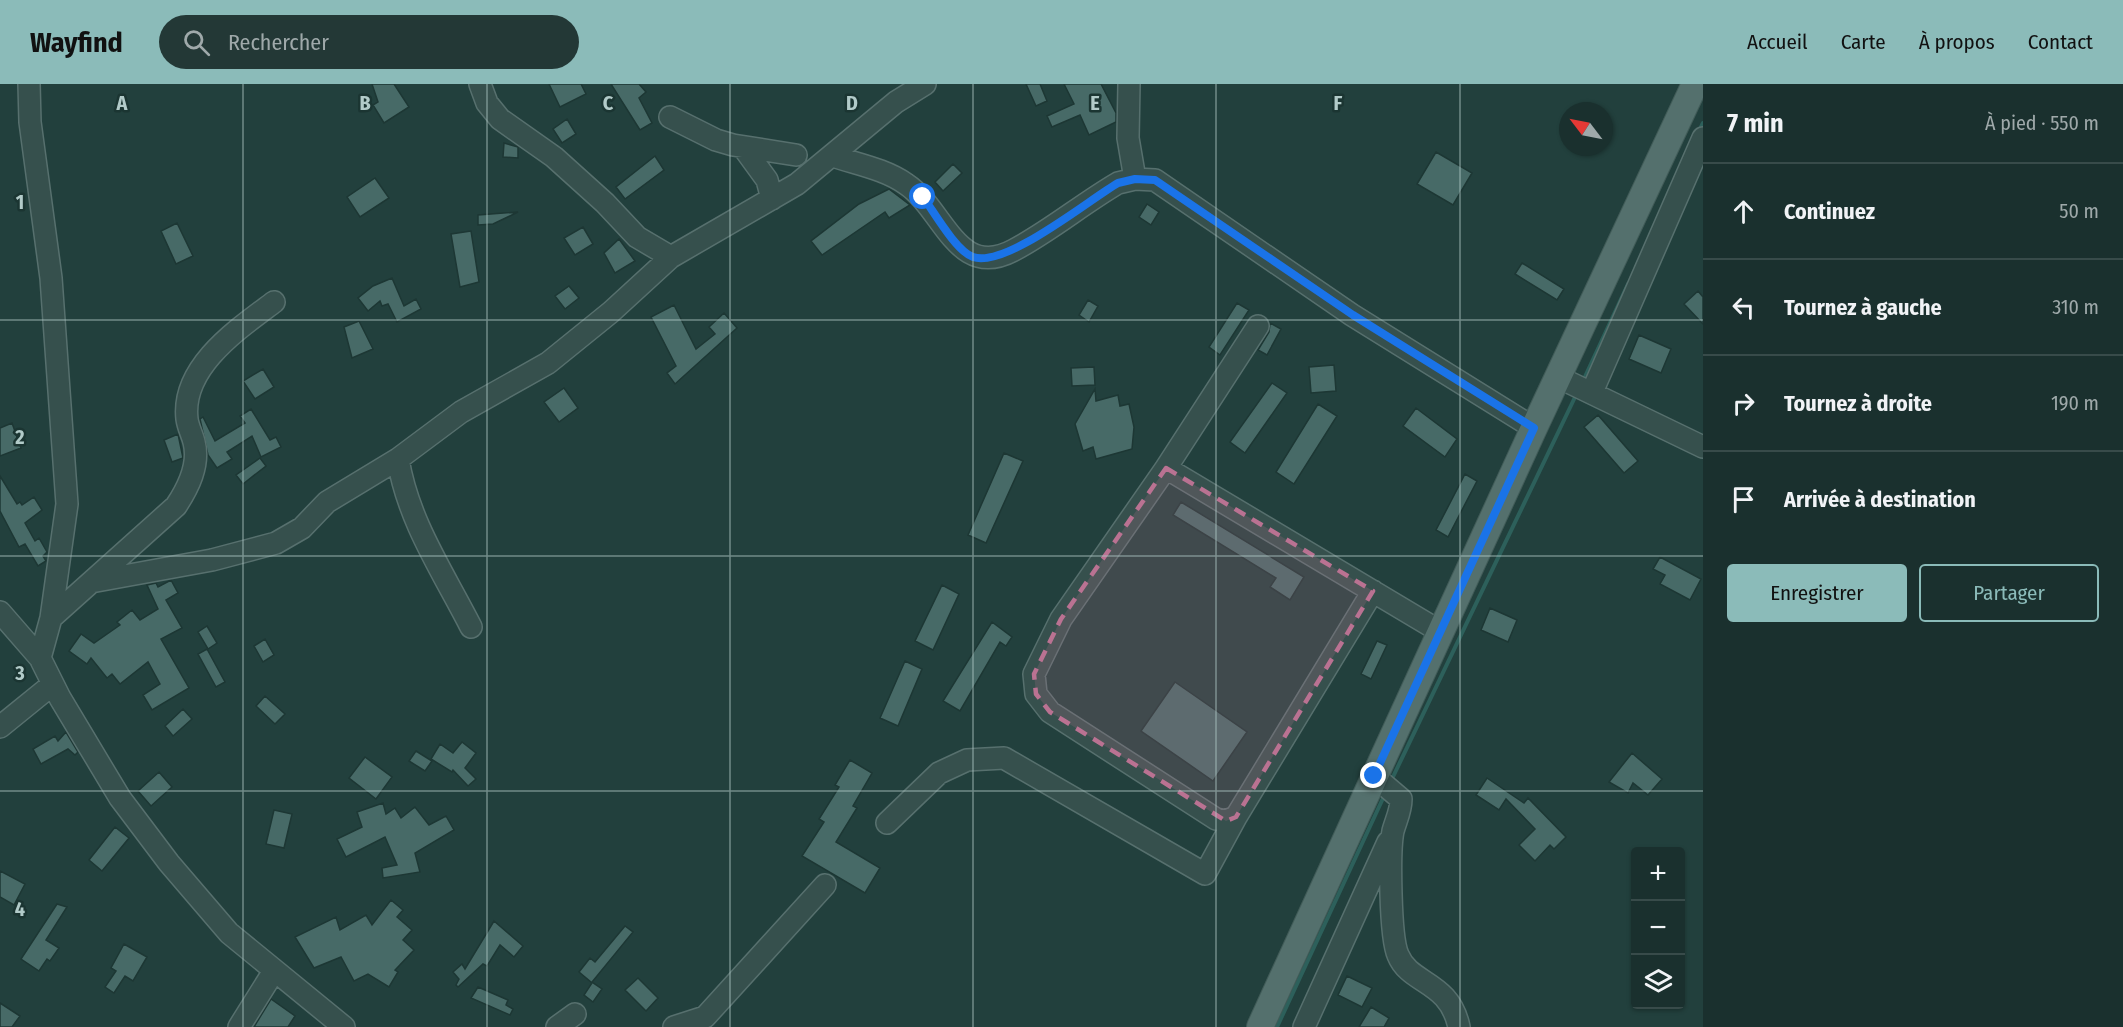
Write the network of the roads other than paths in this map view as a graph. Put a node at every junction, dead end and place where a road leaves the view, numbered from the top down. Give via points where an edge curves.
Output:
1 (29, 84) edge
2 (480, 84) edge
3 (925, 84) edge
4 (1130, 84) edge
5 (1695, 84) edge
6 (893, 93) edge
7 (670, 117) dead end
8 (1703, 138) edge
9 (743, 147) junction
10 (796, 155) dead end
11 (833, 156) junction
12 (1135, 179) junction
13 (772, 199) junction
14 (671, 257) junction
15 (274, 302) dead end
16 (1258, 326) dead end
17 (1558, 377) junction
18 (1592, 392) junction
19 (1534, 428) junction
20 (1703, 447) edge
21 (398, 459) junction
22 (1166, 468) junction
23 (91, 582) junction
24 (1373, 591) junction
25 (0, 612) edge
26 (51, 618) junction
27 (471, 627) dead end
28 (1441, 632) junction
29 (40, 658) junction
30 (53, 684) junction
31 (0, 727) edge
32 (1374, 776) junction
33 (1236, 817) junction
34 (886, 823) dead end
35 (1393, 831) junction
36 (825, 885) dead end
37 (274, 971) junction
38 (575, 1014) dead end
39 (239, 1027) edge
40 (344, 1027) edge
41 (557, 1027) edge
42 (674, 1027) edge
43 (1260, 1027) edge
44 (1304, 1027) edge
45 (1459, 1027) edge

1 - 26 street via 30,122 51,278 67,504
2 - 14 street via 487,103 500,119 554,158 637,237
3 - 6 street
4 - 12 street via 1128,138
5 - 17 main road
6 - 11 street
7 - 9 street via 716,140
8 - 18 street
9 - 10 street
9 - 13 street via 767,180
11 - 12 street via 904,182 923,197 961,249 972,257 988,259 1012,251 1118,183
11 - 13 street
12 - 19 street via 1155,180 1353,315
13 - 14 street
14 - 21 street via 548,363 461,412
15 - 23 street via 233,333 202,366 188,400 187,420 195,444 190,485 176,506
16 - 22 street
17 - 18 street
17 - 19 main road
18 - 20 street
19 - 28 main road
21 - 23 street via 327,502 302,528 276,543 212,560
21 - 27 street via 402,489 414,522
22 - 24 street
22 - 33 street via 1061,619 1034,674 1036,694 1050,712 1216,819
23 - 26 street
24 - 28 street
24 - 33 street
25 - 29 street
26 - 29 street
28 - 32 main road
29 - 30 street
30 - 31 street
30 - 37 street via 120,798 162,854 229,933
32 - 35 street via 1401,799
32 - 43 main road
33 - 34 street via 1205,874 1004,758 967,760 939,773
35 - 44 street
35 - 45 street via 1398,956 1449,1001
36 - 42 street via 705,1017
37 - 39 street
37 - 40 street
38 - 41 street

